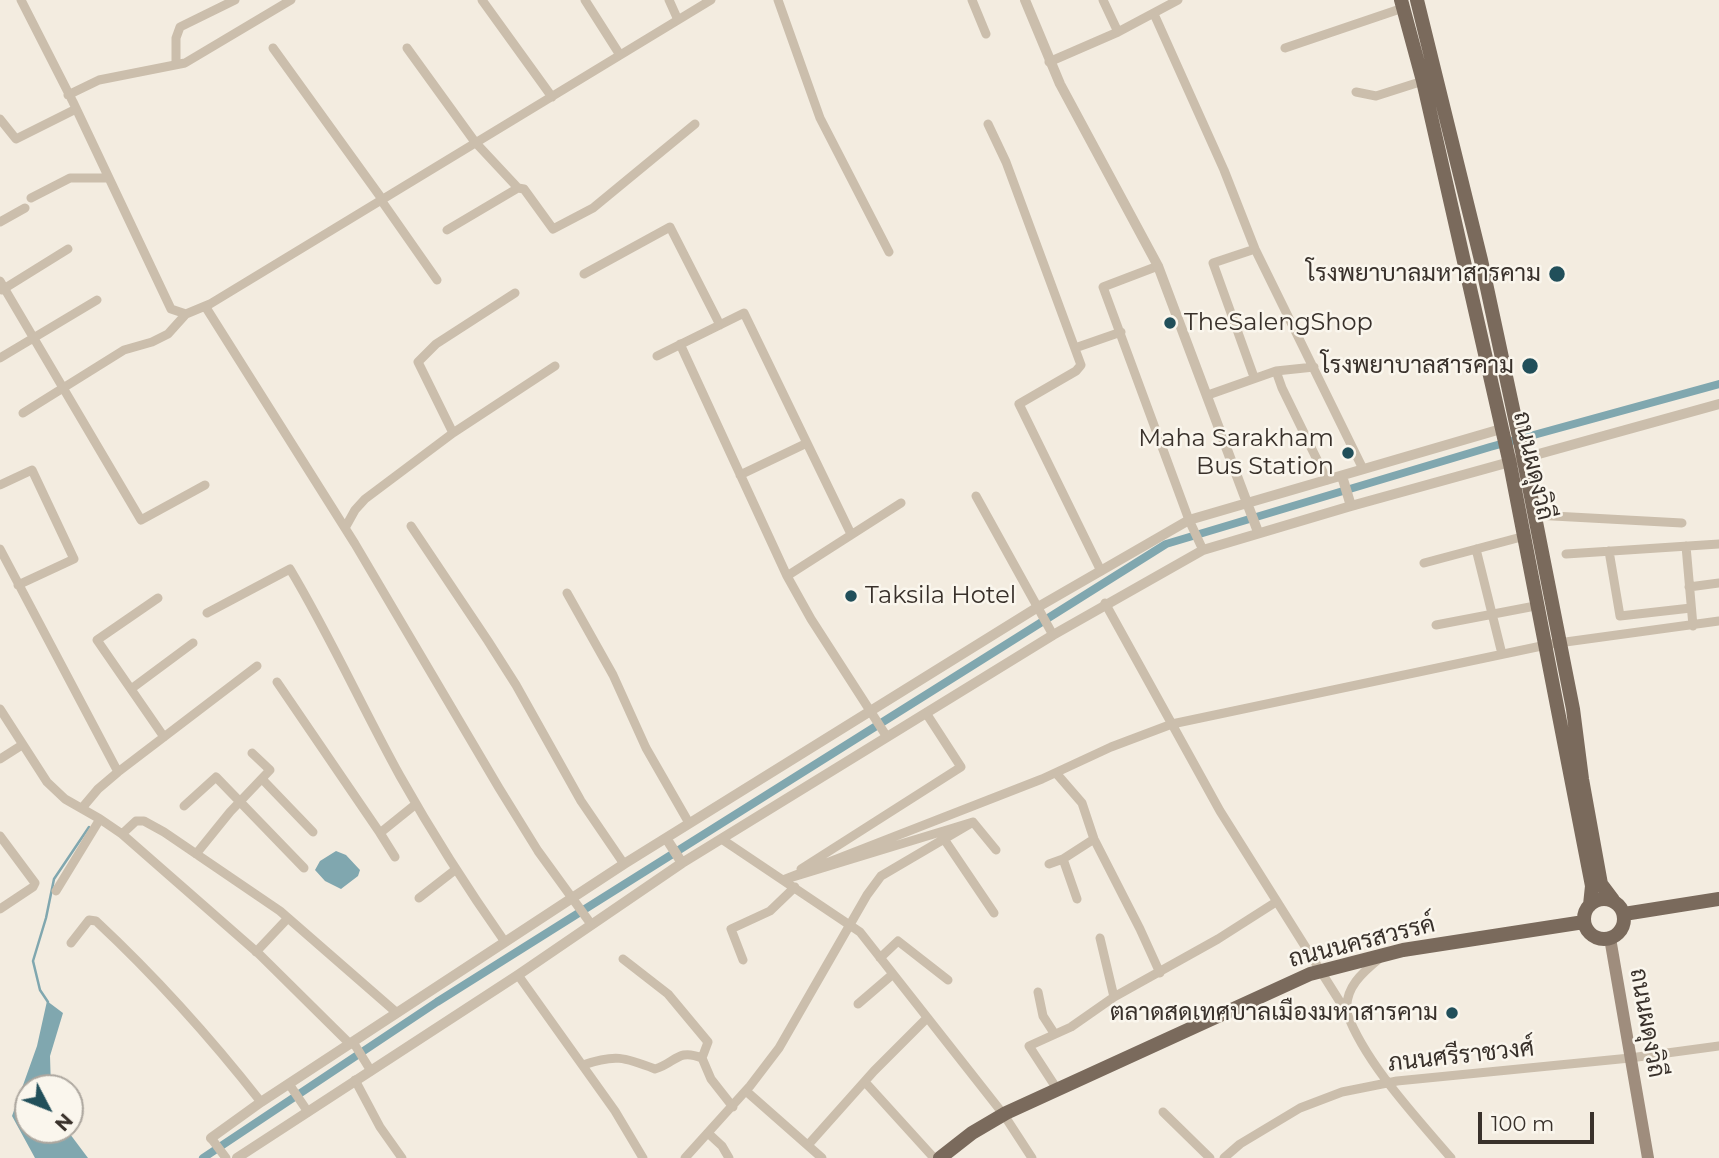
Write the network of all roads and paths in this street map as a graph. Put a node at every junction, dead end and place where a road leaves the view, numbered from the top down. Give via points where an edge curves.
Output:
1 (21, 0) edge
2 (235, 0) edge
3 (291, 0) edge
4 (482, 0) edge
5 (585, 0) edge
6 (669, 0) edge
7 (711, 0) edge
8 (778, 0) edge
9 (972, 0) edge
10 (1025, 0) edge
11 (1103, 0) edge
12 (1178, 0) edge
13 (1417, 0) edge
14 (1402, 4) edge
15 (1154, 14) junction
16 (678, 20) junction
17 (1118, 32) junction
18 (986, 34) dead end
19 (274, 48) dead end
20 (407, 48) dead end
21 (1285, 48) dead end
22 (620, 55) junction
23 (1049, 62) junction
24 (176, 64) junction
25 (1423, 81) junction
26 (1356, 92) dead end
27 (68, 95) junction
28 (552, 96) junction
29 (76, 109) junction
30 (0, 119) edge
31 (695, 124) dead end
32 (988, 124) dead end
33 (475, 142) junction
34 (109, 178) junction
35 (517, 188) junction
36 (31, 198) dead end
37 (382, 200) junction
38 (26, 208) dead end
39 (0, 222) edge
40 (447, 230) dead end
41 (1255, 248) junction
42 (68, 249) dead end
43 (889, 252) dead end
44 (1158, 265) junction
45 (584, 274) dead end
46 (437, 280) dead end
47 (1, 287) edge
48 (515, 293) dead end
49 (96, 300) dead end
50 (205, 306) junction
51 (186, 314) junction
52 (720, 325) junction
53 (1121, 332) junction
54 (32, 339) junction
55 (680, 344) junction
56 (1075, 348) junction
57 (657, 356) dead end
58 (0, 358) edge
59 (555, 366) dead end
60 (1314, 367) junction
61 (1276, 371) junction
62 (1255, 377) junction
63 (63, 389) junction
64 (1208, 396) junction
65 (1719, 404) edge
66 (23, 413) dead end
67 (453, 433) junction
68 (1502, 433) junction
69 (807, 443) junction
70 (1516, 457) junction
71 (1363, 469) junction
72 (740, 475) junction
73 (1342, 476) junction
74 (1327, 480) junction
75 (0, 485) edge
76 (205, 485) dead end
77 (976, 496) dead end
78 (1247, 502) junction
79 (901, 503) dead end
80 (1351, 506) junction
81 (1535, 515) junction
82 (1189, 520) junction
83 (1682, 523) dead end
84 (411, 526) dead end
85 (345, 528) junction
86 (1258, 532) junction
87 (851, 534) junction
88 (1525, 536) junction
89 (1719, 544) edge
90 (1686, 546) junction
91 (0, 549) edge
92 (1476, 549) junction
93 (1203, 550) junction
94 (1609, 551) junction
95 (1566, 554) dead end
96 (1423, 563) dead end
97 (1101, 571) junction
98 (787, 576) junction
99 (1719, 583) edge
100 (18, 585) junction
101 (1689, 587) junction
102 (567, 593) dead end
103 (158, 598) dead end
104 (1105, 603) junction
105 (1038, 607) junction
106 (1530, 607) dead end
107 (1691, 608) junction
108 (207, 613) dead end
109 (1492, 614) junction
110 (1719, 621) edge
111 (1436, 625) dead end
112 (1693, 626) junction
113 (1053, 635) junction
114 (193, 643) dead end
115 (1552, 644) junction
116 (1502, 654) junction
117 (257, 666) dead end
118 (277, 682) dead end
119 (131, 690) junction
120 (0, 709) edge
121 (870, 711) junction
122 (926, 713) junction
123 (1172, 724) junction
124 (163, 737) junction
125 (887, 737) junction
126 (22, 745) junction
127 (252, 753) dead end
128 (0, 759) edge
129 (118, 772) junction
130 (1056, 773) junction
131 (262, 779) junction
132 (241, 803) junction
133 (416, 804) junction
134 (184, 806) dead end
135 (82, 808) junction
136 (100, 818) junction
137 (973, 822) junction
138 (690, 824) junction
139 (313, 832) dead end
140 (380, 833) junction
141 (122, 834) junction
142 (0, 836) edge
143 (666, 838) junction
144 (944, 839) junction
145 (1094, 839) junction
146 (723, 840) junction
147 (996, 850) dead end
148 (197, 854) junction
149 (395, 857) dead end
150 (1063, 859) junction
151 (682, 863) junction
152 (624, 864) junction
153 (1049, 864) dead end
154 (304, 868) dead end
155 (455, 870) junction
156 (783, 880) junction
157 (795, 887) junction
158 (56, 891) dead end
159 (573, 897) junction
160 (419, 898) dead end
161 (1077, 899) dead end
162 (1719, 899) edge
163 (1613, 900) junction
164 (1276, 902) junction
165 (1590, 905) junction
166 (0, 909) edge
167 (994, 914) dead end
168 (1624, 914) junction
169 (288, 918) junction
170 (1584, 922) junction
171 (591, 924) junction
172 (851, 924) junction
173 (1100, 938) dead end
174 (1609, 938) junction
175 (505, 942) junction
176 (71, 943) dead end
177 (256, 952) junction
178 (1384, 955) junction
179 (880, 958) junction
180 (624, 959) dead end
181 (743, 960) dead end
182 (1320, 971) junction
183 (1160, 973) junction
184 (893, 974) junction
185 (518, 975) junction
186 (948, 979) dead end
187 (1038, 992) dead end
188 (1114, 997) junction
189 (858, 1004) dead end
190 (397, 1013) junction
191 (1348, 1013) junction
192 (926, 1019) junction
193 (1054, 1033) junction
194 (351, 1043) junction
195 (1719, 1046) edge
196 (702, 1058) junction
197 (1630, 1058) junction
198 (583, 1065) junction
199 (372, 1070) junction
200 (355, 1080) junction
201 (865, 1082) junction
202 (1389, 1082) junction
203 (289, 1084) junction
204 (1057, 1090) junction
205 (746, 1091) junction
206 (261, 1102) junction
207 (733, 1107) junction
208 (308, 1112) junction
209 (1163, 1112) dead end
210 (1004, 1115) junction
211 (709, 1134) junction
212 (211, 1138) joint
213 (808, 1145) junction
214 (226, 1158) edge
215 (237, 1158) edge
216 (402, 1158) edge
217 (643, 1158) edge
218 (685, 1158) edge
219 (729, 1158) edge
220 (822, 1158) edge
221 (934, 1158) edge
222 (940, 1158) edge
223 (1032, 1158) edge
224 (1210, 1158) edge
225 (1224, 1158) edge
226 (1451, 1158) edge
227 (1648, 1158) edge

1 - 27 street
2 - 24 street via 180,27
3 - 24 street via 185,63
4 - 28 street
5 - 22 street
6 - 16 street
7 - 16 street
8 - 43 street via 820,118
9 - 18 street
10 - 23 street
11 - 17 street
12 - 15 street
13 - 70 main road, ถนนผดุงวิถี via 1481,260 1518,433
14 - 21 street
14 - 25 main road, ถนนผดุงวิถี
15 - 17 street
15 - 41 street
16 - 22 street
17 - 23 street
19 - 37 street
20 - 33 street
22 - 28 street
23 - 44 street
24 - 27 street via 99,80
25 - 26 street via 1376,96
25 - 68 main road, ถนนผดุงวิถี
27 - 29 street
28 - 33 street
29 - 30 street via 16,139
29 - 34 street
31 - 35 street via 593,208 553,229 524,190
32 - 56 street
33 - 35 street
33 - 37 street
34 - 36 street via 70,178
34 - 51 street via 171,309
35 - 40 street
37 - 46 street
37 - 50 street
38 - 39 street
41 - 60 street
41 - 62 street via 1213,263
42 - 47 street
44 - 53 street via 1103,287
44 - 64 street
45 - 52 street via 670,227
47 - 54 street
48 - 67 street via 436,344 418,362
49 - 54 street
50 - 51 street
50 - 85 street
51 - 63 street via 169,334 124,350
52 - 55 street
52 - 69 street via 744,313
53 - 56 street
53 - 82 street
54 - 58 street
54 - 63 street
55 - 57 street
55 - 72 street
56 - 97 street via 1081,365 1076,372 1019,404
59 - 67 street
60 - 61 street
60 - 71 street
61 - 62 street
61 - 74 street
62 - 64 street
63 - 66 street
63 - 76 street via 141,520
64 - 78 street
65 - 70 street
67 - 85 street via 365,499
68 - 70 main road, ถนนผดุงวิถี
68 - 71 street
69 - 72 street
69 - 87 street
70 - 80 street
70 - 81 main road, ถนนผดุงวิถี
70 - 88 main road, ถนนผดุงวิถี
71 - 73 street
72 - 98 street
73 - 74 street
73 - 80 street
74 - 78 street
75 - 100 street via 32,470 74,559
77 - 105 street
78 - 82 street
78 - 86 street
79 - 87 street
80 - 86 street
81 - 83 street
81 - 115 main road, ถนนผดุงวิถี
82 - 93 street
82 - 97 street
84 - 152 street via 495,652 581,801
85 - 159 street via 499,788
86 - 93 street
87 - 98 street
88 - 92 street
88 - 115 main road, ถนนผดุงวิถี
89 - 90 street
90 - 94 street
90 - 101 street
91 - 100 street
92 - 96 street
92 - 109 street
93 - 104 street
94 - 95 street
94 - 107 street via 1620,616
97 - 105 street
98 - 121 street
99 - 101 street
100 - 129 street
101 - 107 street
102 - 138 street
103 - 119 street via 97,640
104 - 113 street
104 - 123 street
105 - 113 street
105 - 121 street
106 - 109 street
107 - 112 street
108 - 133 street via 290,569
109 - 111 street
109 - 116 street
110 - 112 street
112 - 115 street
113 - 122 street
114 - 119 street
115 - 116 street
115 - 163 main road, ถนนผดุงวิถี via 1573,709 1601,884
115 - 165 main road, ถนนผดุงวิถี via 1592,886
116 - 123 street
117 - 124 street
118 - 140 street
119 - 124 street
120 - 126 street
121 - 125 street
121 - 138 street
122 - 125 street
122 - 156 street via 961,767
123 - 130 street
123 - 164 street
124 - 129 street
125 - 146 street
126 - 128 street
126 - 135 street via 47,782
127 - 131 street via 270,770
129 - 135 street
130 - 145 street via 1082,803
130 - 156 street
131 - 132 street
131 - 139 street
132 - 134 street via 216,777
132 - 148 street
132 - 154 street
133 - 140 street
133 - 155 street
135 - 136 street
136 - 141 street
136 - 158 street
137 - 144 street
137 - 147 street
137 - 156 street
138 - 143 street
140 - 149 street
141 - 148 street via 136,821 144,821
141 - 177 street
142 - 166 street via 35,883
143 - 151 street
143 - 152 street
144 - 167 street
144 - 172 street via 881,877
145 - 150 street
145 - 183 street
146 - 151 street
146 - 156 street
148 - 169 street
150 - 153 street
150 - 161 street
151 - 171 street
152 - 159 street
155 - 160 street
155 - 175 street
156 - 157 street
157 - 172 street
157 - 181 street via 770,911 732,929
159 - 171 street
159 - 175 street
162 - 168 main road
163 - 165 main road via 1600,899
163 - 168 main road
164 - 182 street
164 - 183 street
165 - 170 main road
168 - 174 main road via 1621,929
169 - 177 street
169 - 190 street
170 - 174 main road via 1591,934
170 - 178 main road, ถนนนครสวรรค์
171 - 185 street
172 - 179 street
172 - 205 street via 779,1048
173 - 188 street
174 - 197 main road, ถนนผดุงวิถี
175 - 190 street
176 - 206 street via 89,920 96,921 199,1026
177 - 194 street
178 - 182 main road, ถนนนครสวรรค์
178 - 191 street via 1356,981 1349,993
179 - 184 street
179 - 186 street via 898,941
180 - 196 street via 690,1017 708,1042
182 - 191 street
182 - 204 main road, ถนนนครสวรรค์
183 - 188 street
184 - 189 street
184 - 192 street
185 - 198 street
185 - 199 street
187 - 193 street via 1043,1016
188 - 193 street
190 - 194 street
191 - 202 street via 1352,1027
192 - 201 street
192 - 210 street
193 - 204 street via 1029,1046
194 - 199 street
194 - 203 street
195 - 197 street, ภนนศรีราชวงศ์
196 - 198 street via 682,1054 655,1069 617,1057
196 - 207 street via 711,1079
197 - 202 street, ภนนศรีราชวงศ์
197 - 227 main road, ถนนผดุงวิถี
198 - 217 street
199 - 200 street
200 - 208 street
200 - 216 street
201 - 213 street
201 - 221 street
202 - 225 street, ภนนศรีราชวงศ์ via 1342,1092 1300,1108
202 - 226 street
203 - 206 street
203 - 208 street
204 - 210 main road, ถนนนครสวรรค์
205 - 207 street
205 - 213 street
206 - 212 street
207 - 211 street
208 - 215 street
209 - 224 street
210 - 222 main road, ถนนนครสวรรค์
210 - 223 street
211 - 218 street
211 - 219 street
212 - 214 street
213 - 220 street

